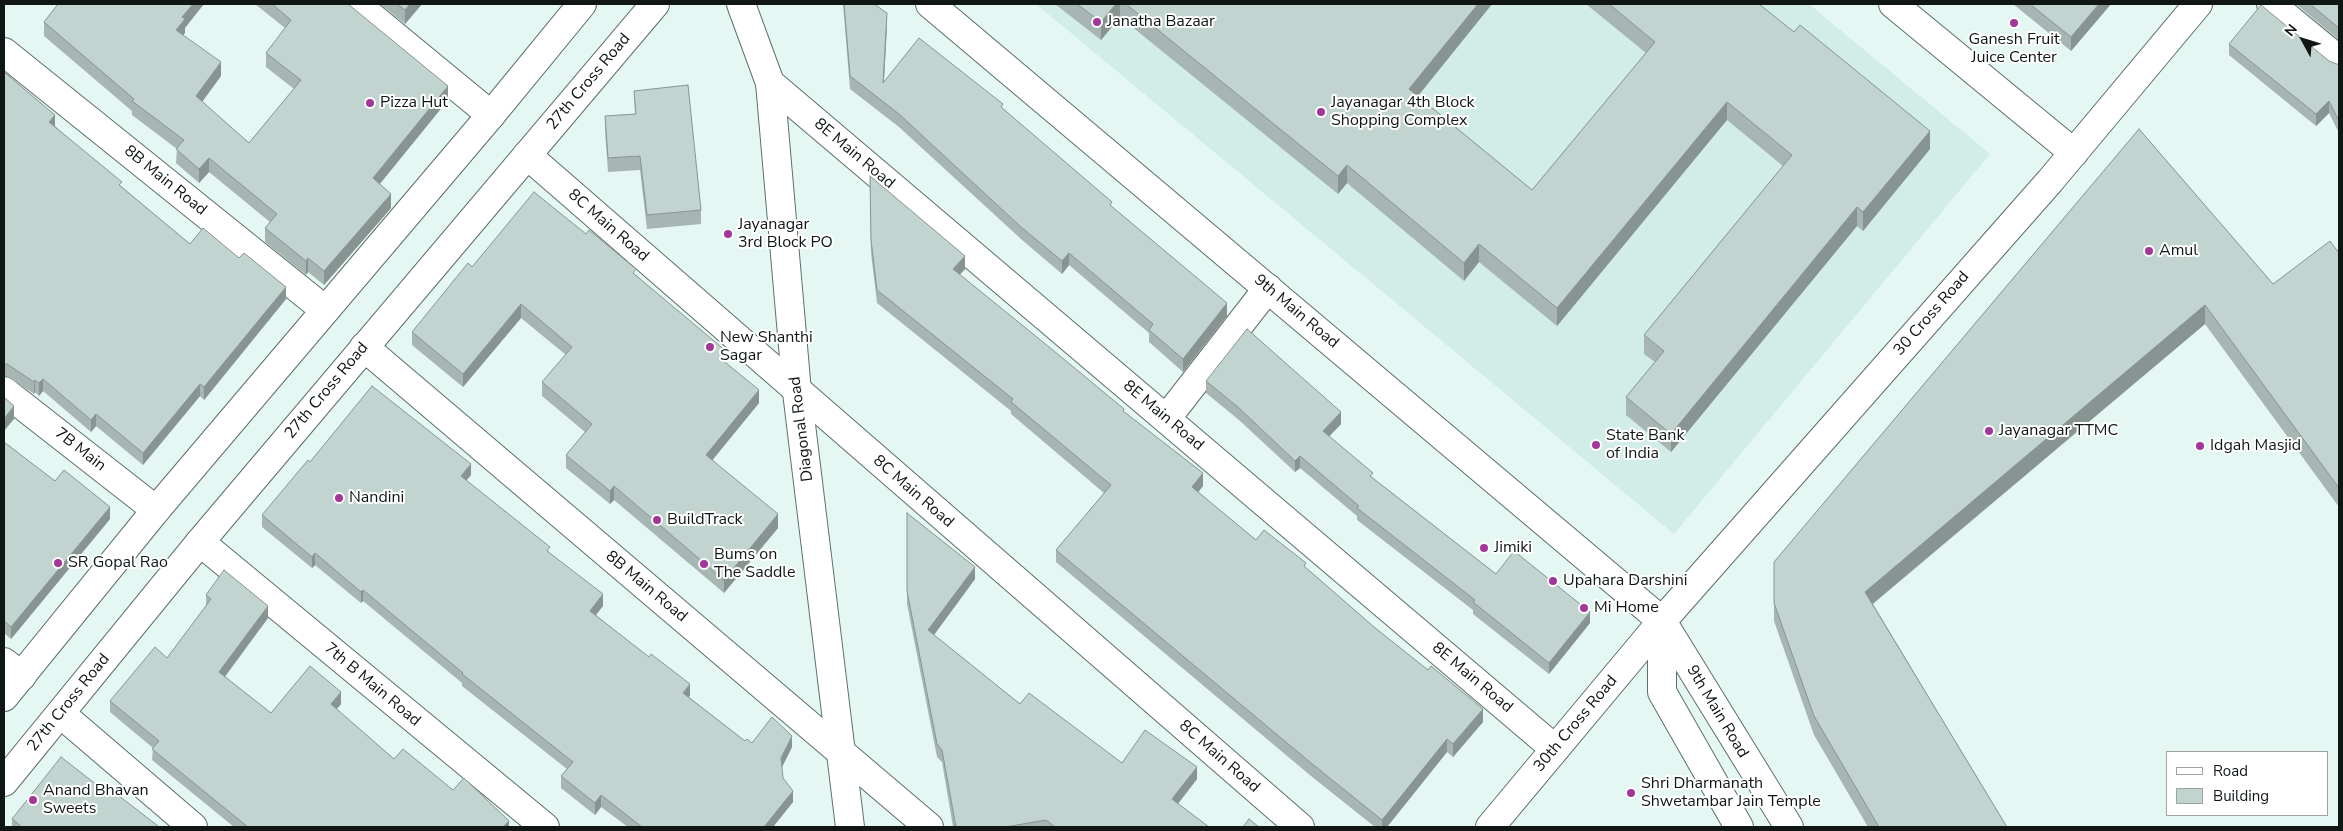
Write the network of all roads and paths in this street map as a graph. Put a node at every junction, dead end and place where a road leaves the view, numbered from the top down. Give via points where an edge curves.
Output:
1 (356, 4) edge
2 (582, 4) edge
3 (655, 4) edge
4 (741, 4) edge
5 (930, 4) edge
6 (1893, 4) edge
7 (2198, 4) edge
8 (2271, 4) edge
9 (4, 52) edge
10 (2339, 60) edge
11 (770, 84) junction
12 (491, 114) junction
13 (2074, 153) junction
14 (527, 155) junction
15 (1268, 288) junction
16 (325, 310) junction
17 (364, 347) junction
18 (4, 391) edge
19 (797, 392) junction
20 (1166, 419) junction
21 (156, 510) junction
22 (200, 542) junction
23 (1662, 621) junction
24 (13, 669) edge
25 (4, 697) edge
26 (61, 714) junction
27 (1555, 749) junction
28 (842, 754) junction
29 (4, 782) edge
30 (193, 827) edge
31 (545, 827) edge
32 (850, 827) edge
33 (929, 827) edge
34 (1300, 827) edge
35 (1490, 827) edge
36 (1739, 827) edge
37 (1789, 827) edge

1 - 12 street
2 - 12 street
3 - 14 street, 27th Cross Road
4 - 11 street, Diagonal Road
5 - 15 street, 9th Main Road
6 - 13 street
7 - 13 street, 30 Cross Road
8 - 10 street
9 - 16 street, 8B Main Road
11 - 19 street, Diagonal Road
11 - 20 street, 8E Main Road
12 - 16 street
13 - 23 street, 30 Cross Road
14 - 17 street, 27th Cross Road
14 - 19 street, 8C Main Road
15 - 20 street
15 - 23 street, 9th Main Road
16 - 21 street
17 - 22 street, 27th Cross Road
17 - 28 street, 8B Main Road
18 - 21 street, 7B Main
19 - 28 street, Diagonal Road
19 - 34 street, 8C Main Road
20 - 27 street, 8E Main Road
21 - 24 street
22 - 26 street, 27th Cross Road
22 - 31 street, 7th B Main Road
23 - 27 street, 30th Cross Road
23 - 36 street, 9th Main Road via 1662,692
23 - 37 street, 9th Main Road
24 - 25 street
26 - 29 street, 27th Cross Road
26 - 30 street
27 - 35 street, 30th Cross Road
28 - 32 street, Diagonal Road
28 - 33 street, 8B Main Road

